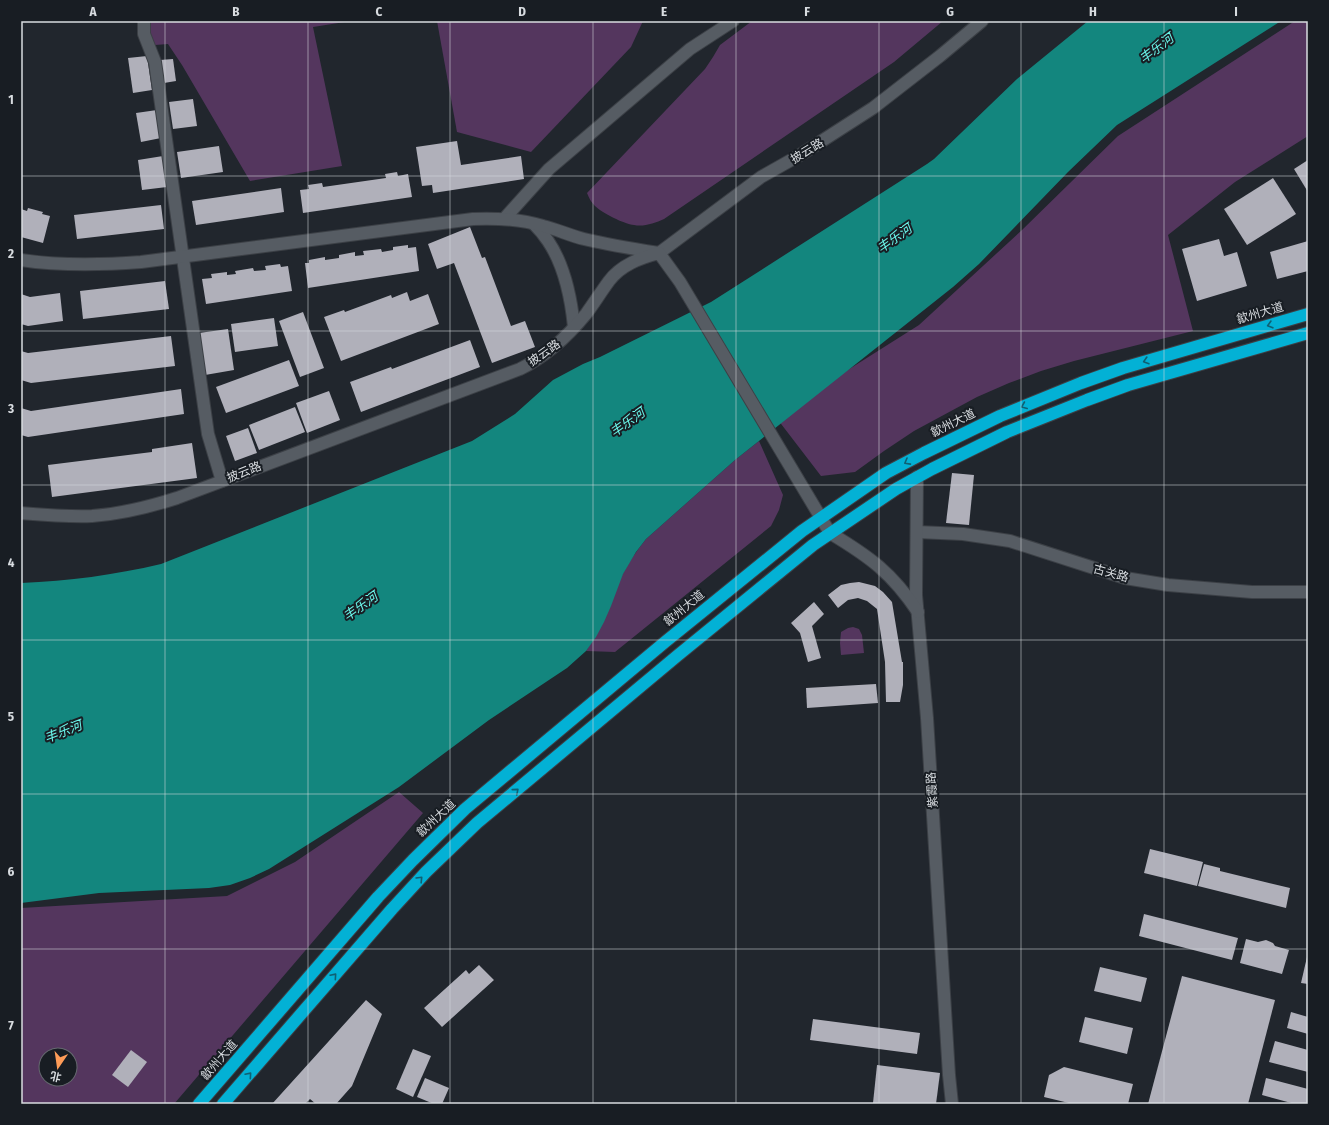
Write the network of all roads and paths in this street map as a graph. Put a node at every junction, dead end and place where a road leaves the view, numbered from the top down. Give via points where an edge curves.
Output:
1 (144, 21) edge
2 (733, 21) edge
3 (982, 21) edge
4 (504, 219) junction
5 (534, 224) junction
6 (659, 253) junction
7 (182, 256) junction
8 (21, 260) edge
9 (1308, 314) edge
10 (574, 327) junction
11 (1308, 333) edge
12 (918, 477) junction
13 (222, 481) junction
14 (21, 513) edge
15 (821, 518) junction
16 (917, 532) junction
17 (830, 533) junction
18 (1308, 592) edge
19 (918, 612) junction
20 (199, 1104) edge
21 (223, 1104) edge
22 (952, 1104) edge

1 - 7 street via 144,34 155,62
2 - 4 street via 690,49 548,169
3 - 6 street, 披云路 via 873,108 761,178
4 - 5 street
4 - 7 street via 473,219
5 - 6 street via 582,239
5 - 10 street via 547,239 558,261 568,288
6 - 10 street, 披云路 via 634,261 617,273
6 - 15 street via 680,282
7 - 8 street via 119,264 68,264
7 - 13 street via 208,434
9 -> 15 highway, 歙州大道 via 1123,368 1040,399 1000,416 886,473
10 - 13 street, 披云路 via 546,354 520,369
11 - 12 highway via 1087,400 1007,432
12 - 16 street, 紫霞路
12 - 17 highway
13 - 14 street, 披云路 via 154,505 125,512 94,516
15 - 17 street
15 - 20 highway, 歙州大道 via 665,642 439,834 378,897
16 - 18 street, 古关路 via 964,534 1010,541 1126,578 1168,585 1252,592
16 - 19 street, 紫霞路
17 - 19 street via 880,567 897,584
21 -> 17 highway via 392,909 451,847 683,652
19 - 22 street, 紫霞路

